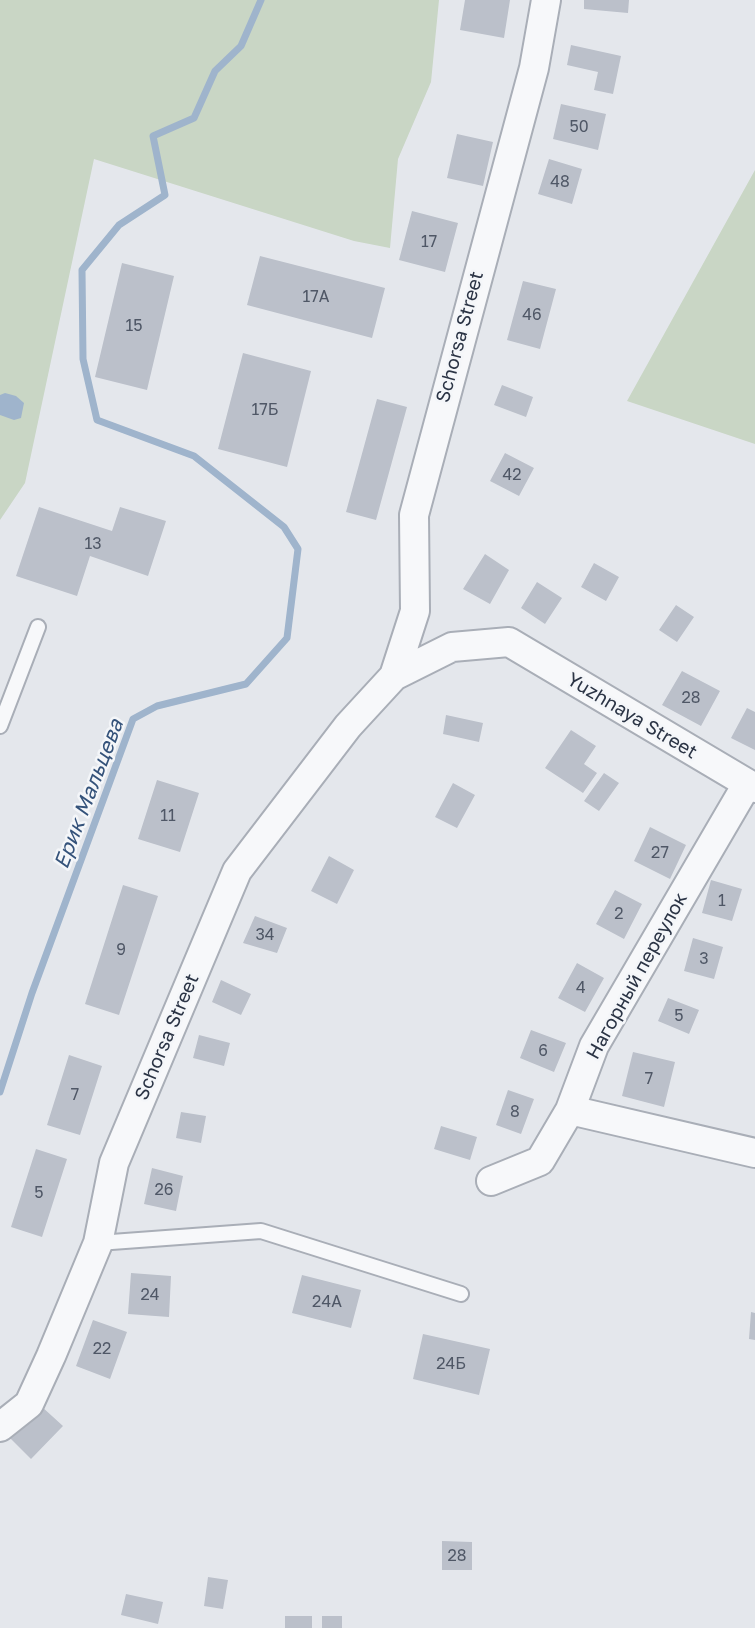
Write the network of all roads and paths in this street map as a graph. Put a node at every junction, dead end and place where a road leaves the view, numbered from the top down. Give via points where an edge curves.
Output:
1 (546, 0) edge
2 (38, 627) dead end
3 (509, 642) joint
4 (394, 676) junction
5 (0, 726) edge
6 (751, 787) edge
7 (570, 1110) junction
8 (755, 1153) edge
9 (491, 1181) dead end
10 (98, 1243) junction
11 (461, 1294) dead end
12 (0, 1427) edge

1 - 4 street, Schorsa Street via 534,68 414,515 415,611
2 - 5 lane
3 - 4 street, Schorsa Street via 452,647
3 - 6 street, Yuzhnaya Street
4 - 10 street, Schorsa Street via 348,726 237,871 114,1163
6 - 7 street, Нагорный переулок via 593,1046
7 - 8 street
7 - 9 street, Нагорный переулок via 540,1161
10 - 11 lane via 261,1231
10 - 12 street, Schorsa Street via 29,1404

